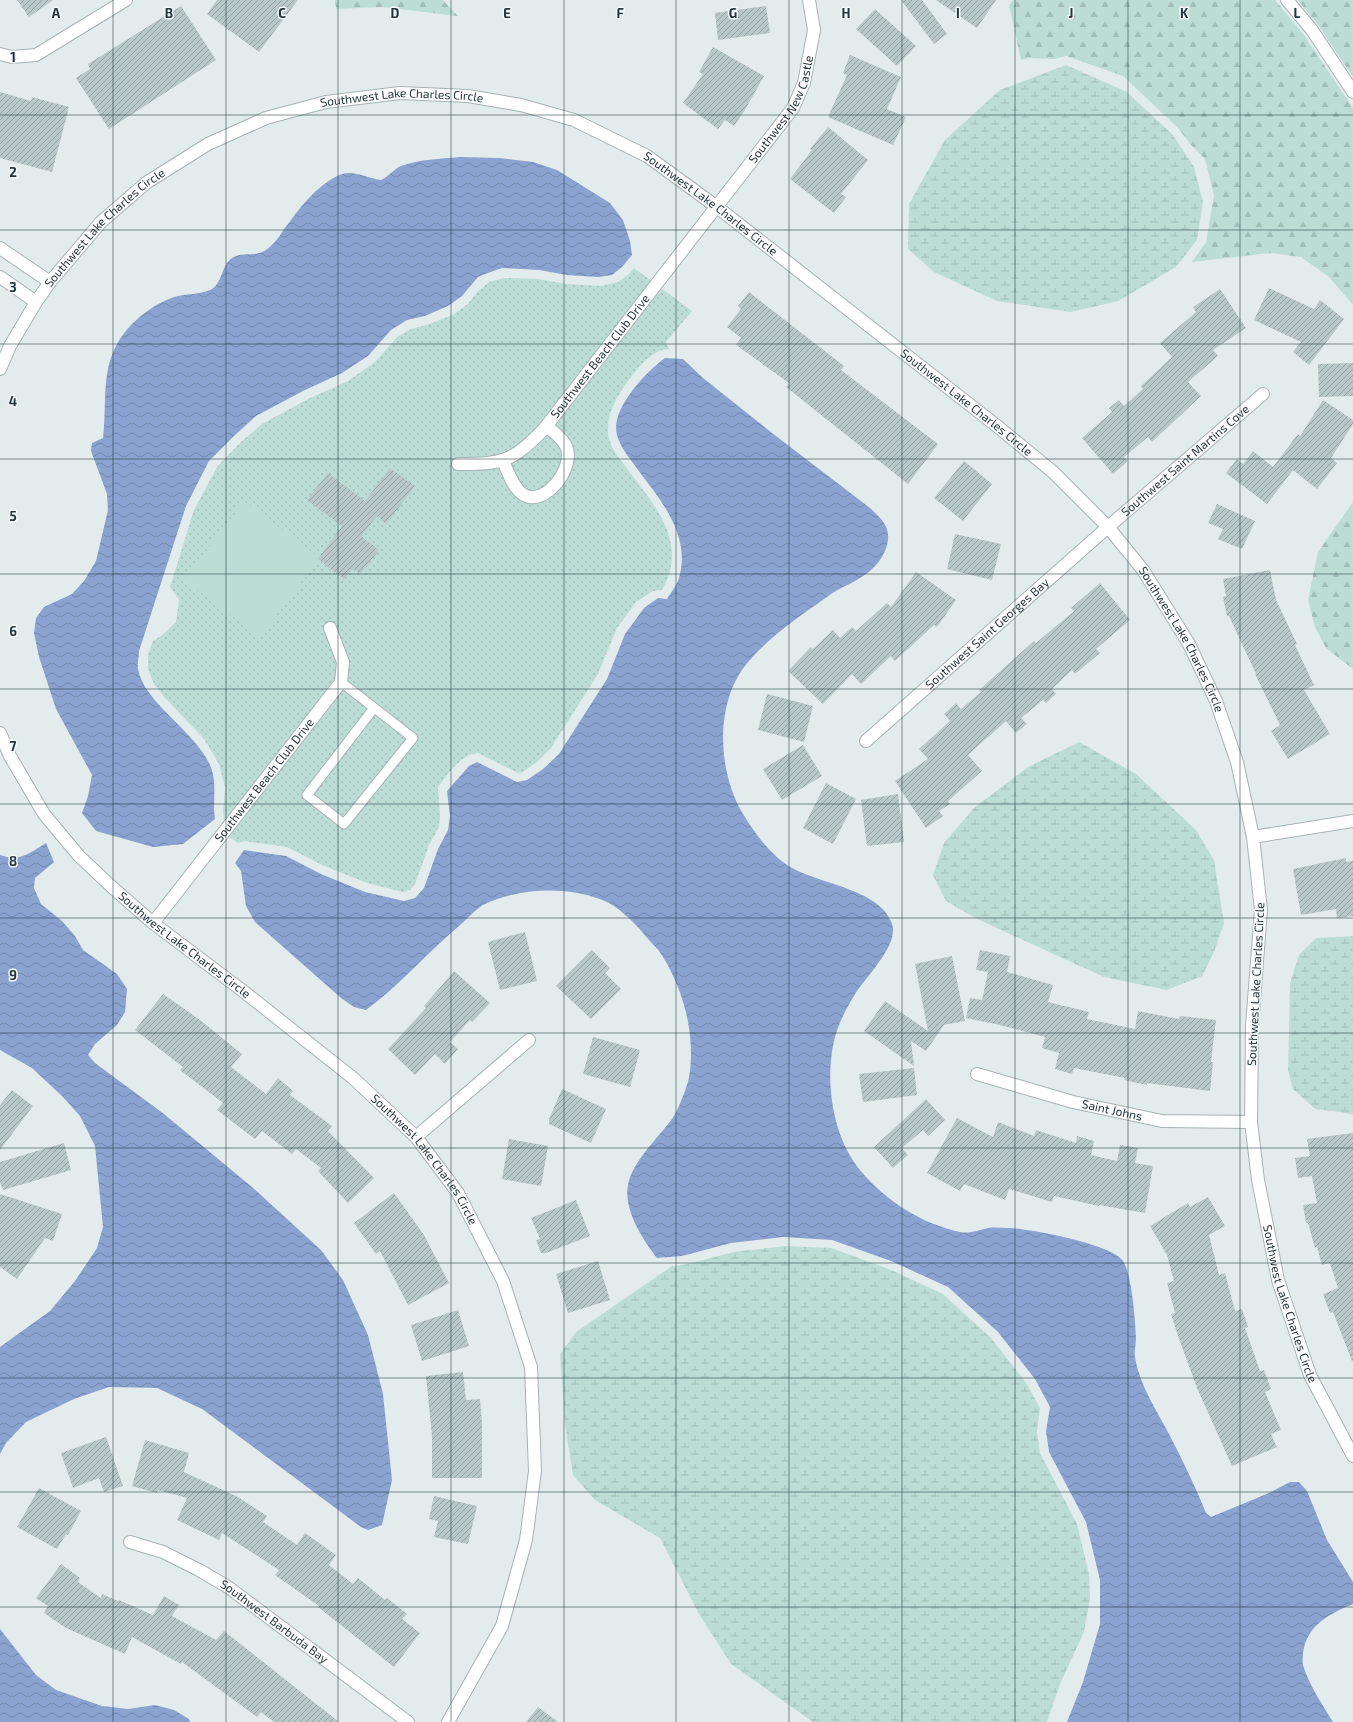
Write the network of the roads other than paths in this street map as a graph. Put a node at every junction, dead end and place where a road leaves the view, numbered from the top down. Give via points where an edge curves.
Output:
1 (126, 0) edge
2 (809, 0) edge
3 (1287, 0) edge
4 (0, 54) edge
5 (1353, 92) edge
6 (717, 207) junction
7 (0, 248) edge
8 (0, 276) edge
9 (50, 282) junction
10 (36, 302) junction
11 (0, 369) edge
12 (1263, 394) dead end
13 (546, 426) junction
14 (503, 461) junction
15 (458, 464) dead end
16 (1108, 527) junction
17 (330, 628) dead end
18 (341, 682) junction
19 (374, 708) junction
20 (0, 733) edge
21 (866, 741) dead end
22 (1353, 821) edge
23 (1253, 837) junction
24 (153, 923) junction
25 (529, 1040) dead end
26 (977, 1074) dead end
27 (1251, 1122) junction
28 (416, 1137) junction
29 (1353, 1456) edge
30 (130, 1542) dead end
31 (408, 1722) edge
32 (448, 1722) edge

1 - 4 street via 36,55 12,57
2 - 6 street, Southwest New Castle via 814,30 804,83 793,108
3 - 5 street via 1312,30
6 - 9 street, Southwest Lake Charles Circle via 648,156 574,120 521,105 468,96 400,93 326,102 266,118 208,144 146,184 101,222
6 - 13 street, Southwest Beach Club Drive
6 - 16 street, Southwest Lake Charles Circle via 1053,472
7 - 9 street
8 - 10 street
9 - 10 street, Southwest Lake Charles Circle
10 - 11 street, Southwest Lake Charles Circle via 10,346
12 - 16 street, Southwest Saint Martins Cove
13 - 14 street, Southwest Beach Club Drive via 529,444
13 - 14 street via 566,447 568,462 558,481 545,493 535,498 525,496 520,492
14 - 15 street, Southwest Beach Club Drive
16 - 21 street, Southwest Saint Georges Bay
16 - 23 street, Southwest Lake Charles Circle via 1143,570 1189,644 1216,701 1237,762
17 - 18 street via 343,662
18 - 19 lane
18 - 24 street, Southwest Beach Club Drive
19 - 19 lane via 413,738 344,824 307,795
20 - 24 street, Southwest Lake Charles Circle via 10,756 44,814 79,856
22 - 23 street
23 - 27 street, Southwest Lake Charles Circle via 1261,910 1252,1026
24 - 28 street, Southwest Lake Charles Circle via 347,1073
25 - 28 street
26 - 27 street, Saint Johns via 1073,1102 1162,1121
27 - 29 street, Southwest Lake Charles Circle via 1258,1180 1278,1280 1310,1375
28 - 32 street, Southwest Lake Charles Circle via 458,1193 503,1281 531,1367 535,1471 526,1540 502,1626
30 - 31 street, Southwest Barbuda Bay via 163,1552 228,1587

